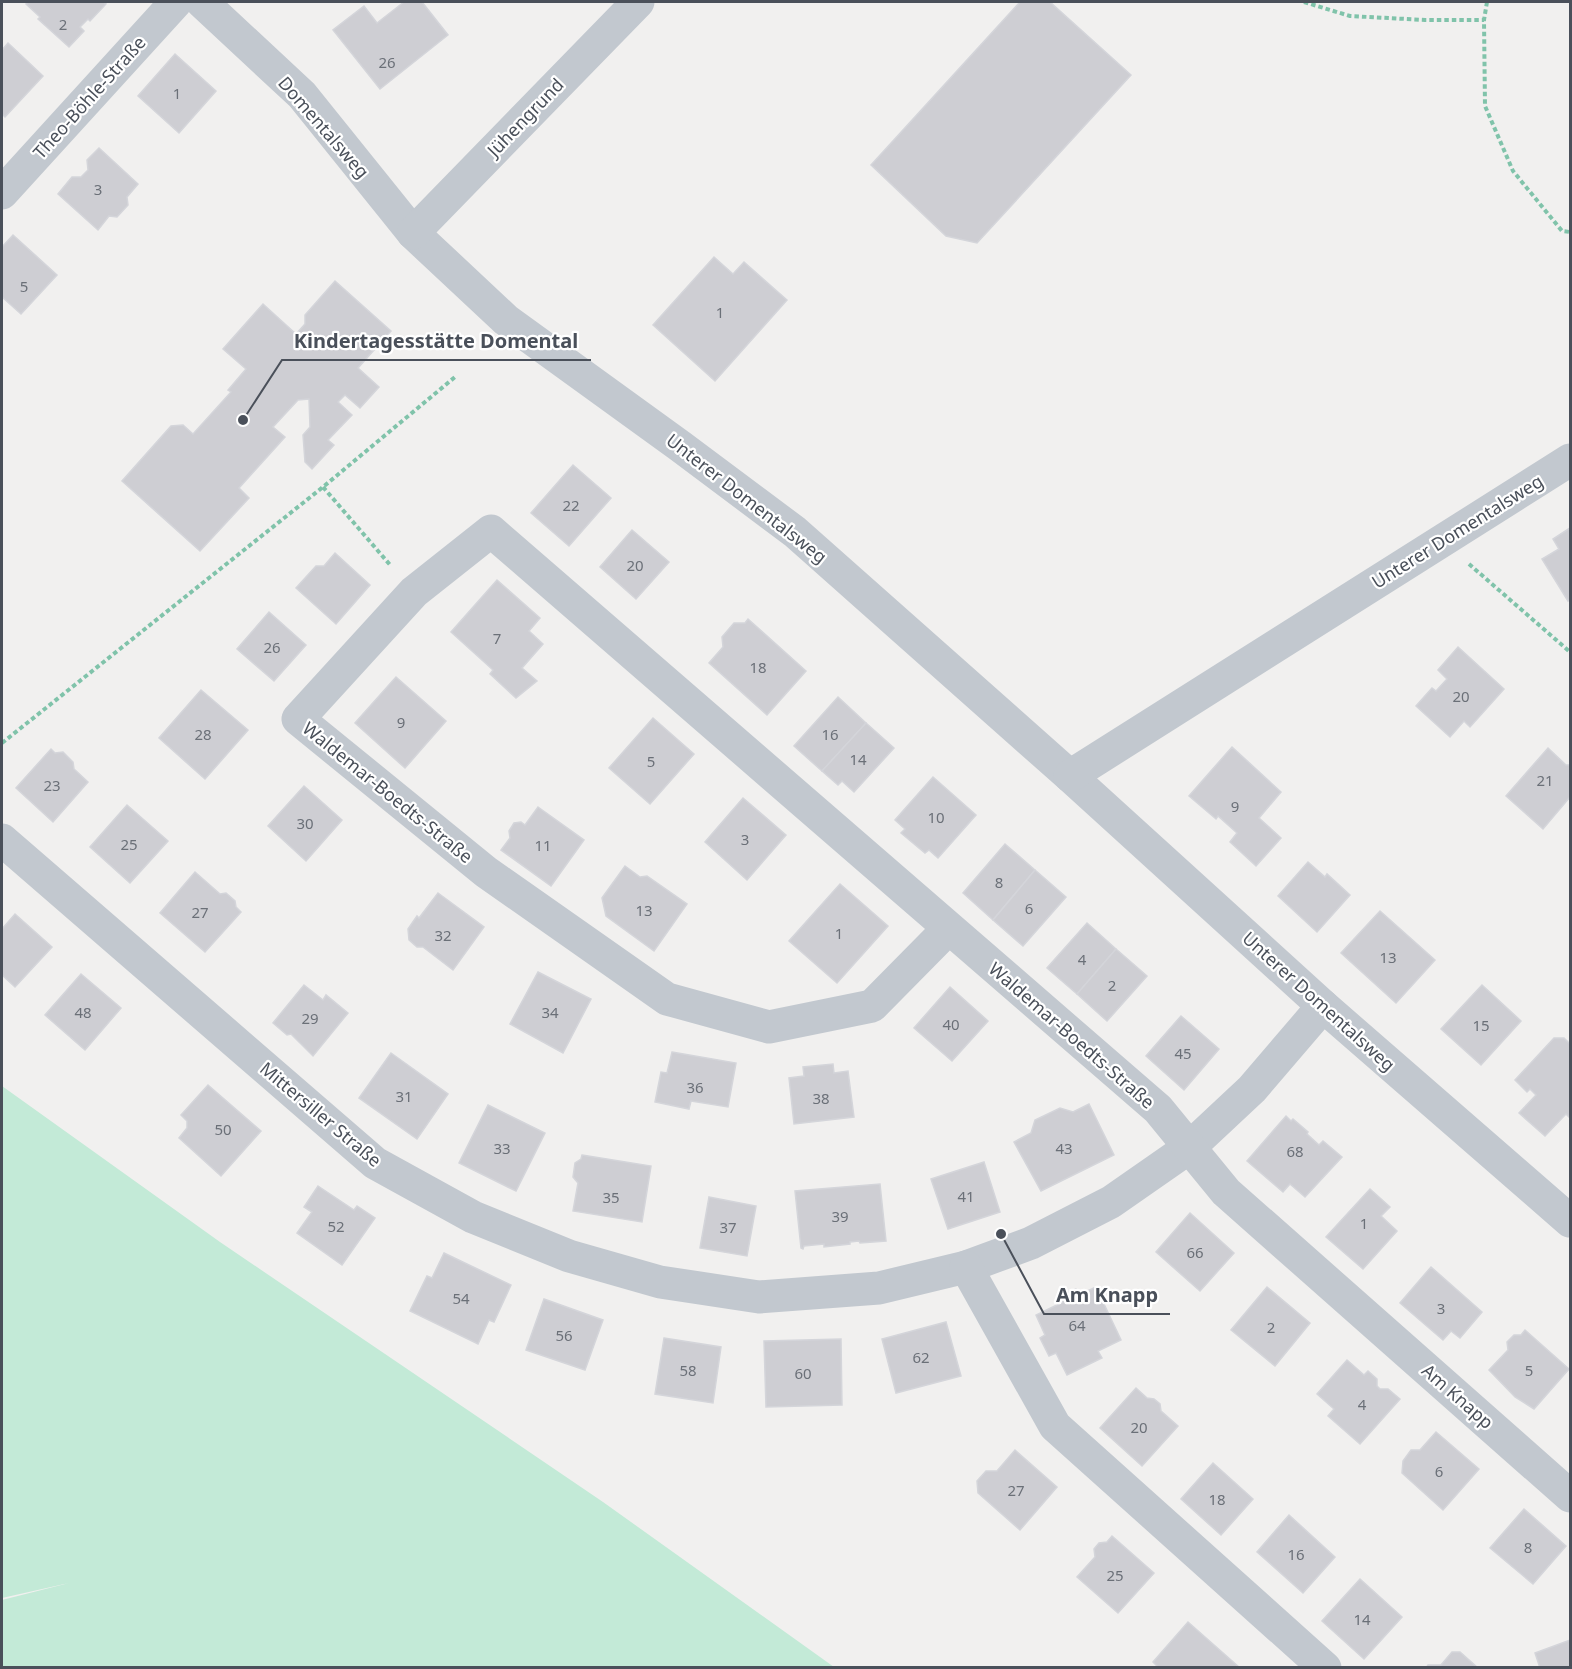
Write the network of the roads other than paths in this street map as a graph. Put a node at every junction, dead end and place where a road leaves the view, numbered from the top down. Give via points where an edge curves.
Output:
1 (176, 2) edge
2 (202, 2) edge
3 (638, 2) edge
4 (2, 193) edge
5 (413, 233) junction
6 (1570, 460) edge
7 (1070, 776) junction
8 (2, 840) edge
9 (949, 928) junction
10 (1323, 1006) junction
11 (1190, 1147) junction
12 (1564, 1204) edge
13 (966, 1267) junction
14 (1570, 1496) edge
15 (1325, 1668) edge

1 - 4 street, Theo-Böhle-Straße
2 - 5 street, Domentalsweg via 302,95
3 - 5 street, Jühengrund
5 - 7 street, Unterer Domentalsweg via 506,320 795,532
6 - 7 street, Unterer Domentalsweg
7 - 10 street, Unterer Domentalsweg
8 - 13 street, Mittersiller Straße via 375,1163 473,1217 569,1256 649,1279 759,1297 879,1288
9 - 9 street, Waldemar-Boedts-Straße via 491,531 414,592 298,719 486,872 667,999 769,1028 872,1006
9 - 11 street, Waldemar-Boedts-Straße via 1158,1109
10 - 11 street, Mittersiller Straße via 1252,1089
10 - 12 street, Unterer Domentalsweg
11 - 13 street, Mittersiller Straße via 1111,1202 1030,1243
11 - 14 street, Am Knapp via 1226,1192
13 - 15 street via 1055,1426

